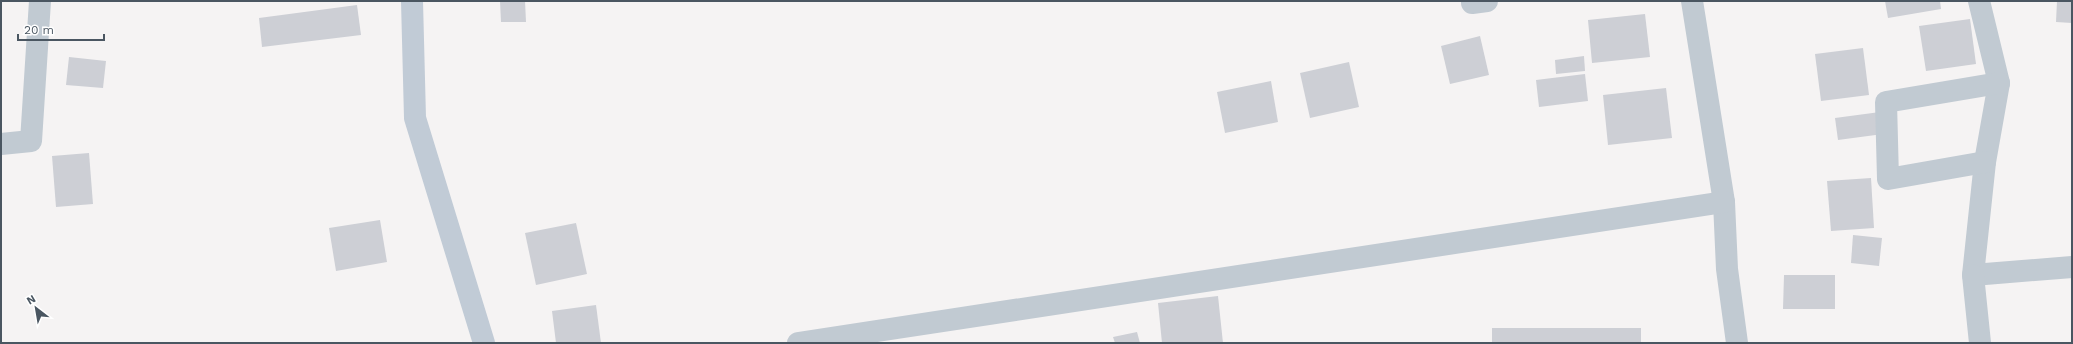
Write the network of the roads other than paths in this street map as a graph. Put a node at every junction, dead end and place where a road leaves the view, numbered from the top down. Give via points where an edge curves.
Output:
1 (40, 1) edge
2 (412, 1) edge
3 (1472, 1) edge
4 (1487, 1) edge
5 (1692, 1) edge
6 (1979, 1) edge
7 (1999, 83) junction
8 (1, 144) edge
9 (1985, 162) junction
10 (1724, 202) junction
11 (2072, 267) edge
12 (1973, 275) junction
13 (484, 343) edge
14 (798, 343) edge
15 (1737, 343) edge
16 (1980, 343) edge

1 - 8 street via 31,141
2 - 13 street via 415,118
3 - 4 street
5 - 10 street
6 - 7 street
7 - 9 street
7 - 9 street via 1886,102 1888,179
9 - 12 street
10 - 14 street
10 - 15 street via 1727,269
11 - 12 street
12 - 16 street

